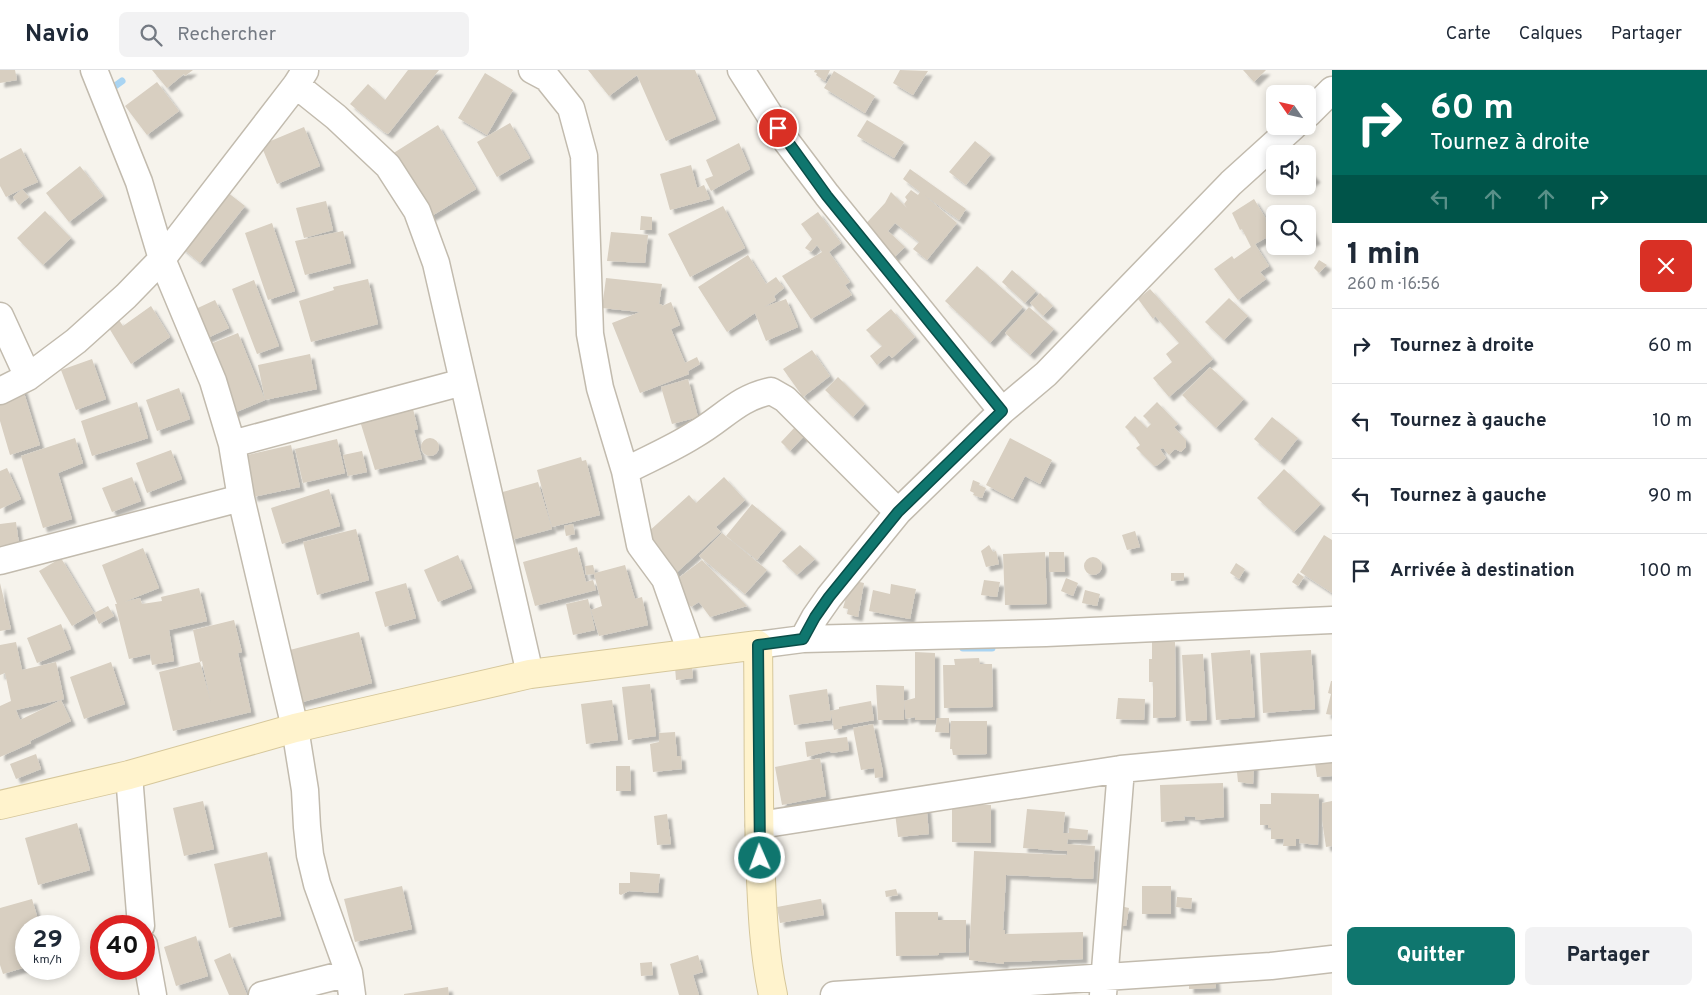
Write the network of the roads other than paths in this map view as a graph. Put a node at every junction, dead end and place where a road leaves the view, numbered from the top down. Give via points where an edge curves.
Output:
1 (94, 70) edge
2 (532, 70) edge
3 (741, 70) edge
4 (301, 77) edge
5 (1284, 135) edge
6 (162, 259) junction
7 (0, 316) edge
8 (28, 376) junction
9 (463, 382) junction
10 (0, 391) edge
11 (1002, 411) junction
12 (232, 444) junction
13 (625, 471) junction
14 (241, 498) junction
15 (898, 512) junction
16 (0, 561) edge
17 (1332, 620) edge
18 (803, 639) junction
19 (758, 645) junction
20 (691, 653) junction
21 (530, 674) junction
22 (295, 728) junction
23 (1332, 749) edge
24 (1121, 769) junction
25 (129, 775) junction
26 (0, 805) edge
27 (759, 825) junction
28 (140, 915) edge
29 (1332, 959) edge
30 (150, 980) edge
31 (351, 984) edge
32 (1104, 985) edge
33 (152, 995) edge
34 (262, 995) edge
35 (772, 995) edge
36 (834, 995) edge

1 - 6 street via 139,182
2 - 13 street via 547,78 571,108 584,156 590,334 600,388
3 - 11 street via 787,142 827,196
4 - 6 street
4 - 9 street via 336,118 388,166 418,211 436,264
5 - 11 street via 1231,183 1046,374
6 - 8 street via 76,341
6 - 12 street via 213,381
7 - 8 street
8 - 10 street
9 - 12 street
9 - 21 street
11 - 15 street
12 - 14 street
13 - 15 street via 695,435 755,394 771,391 785,399
13 - 20 street via 640,545 665,579
14 - 16 street
14 - 22 street
15 - 18 street via 829,597
17 - 18 street via 1046,633
18 - 19 street
19 - 20 street
19 - 27 street
20 - 21 street
21 - 22 street
22 - 25 street
22 - 31 street via 305,790 310,855
23 - 24 street
24 - 27 street
24 - 32 street
25 - 26 street
25 - 28 street
27 - 35 street via 766,965
29 - 32 street
30 - 33 street
31 - 34 street
32 - 36 street

